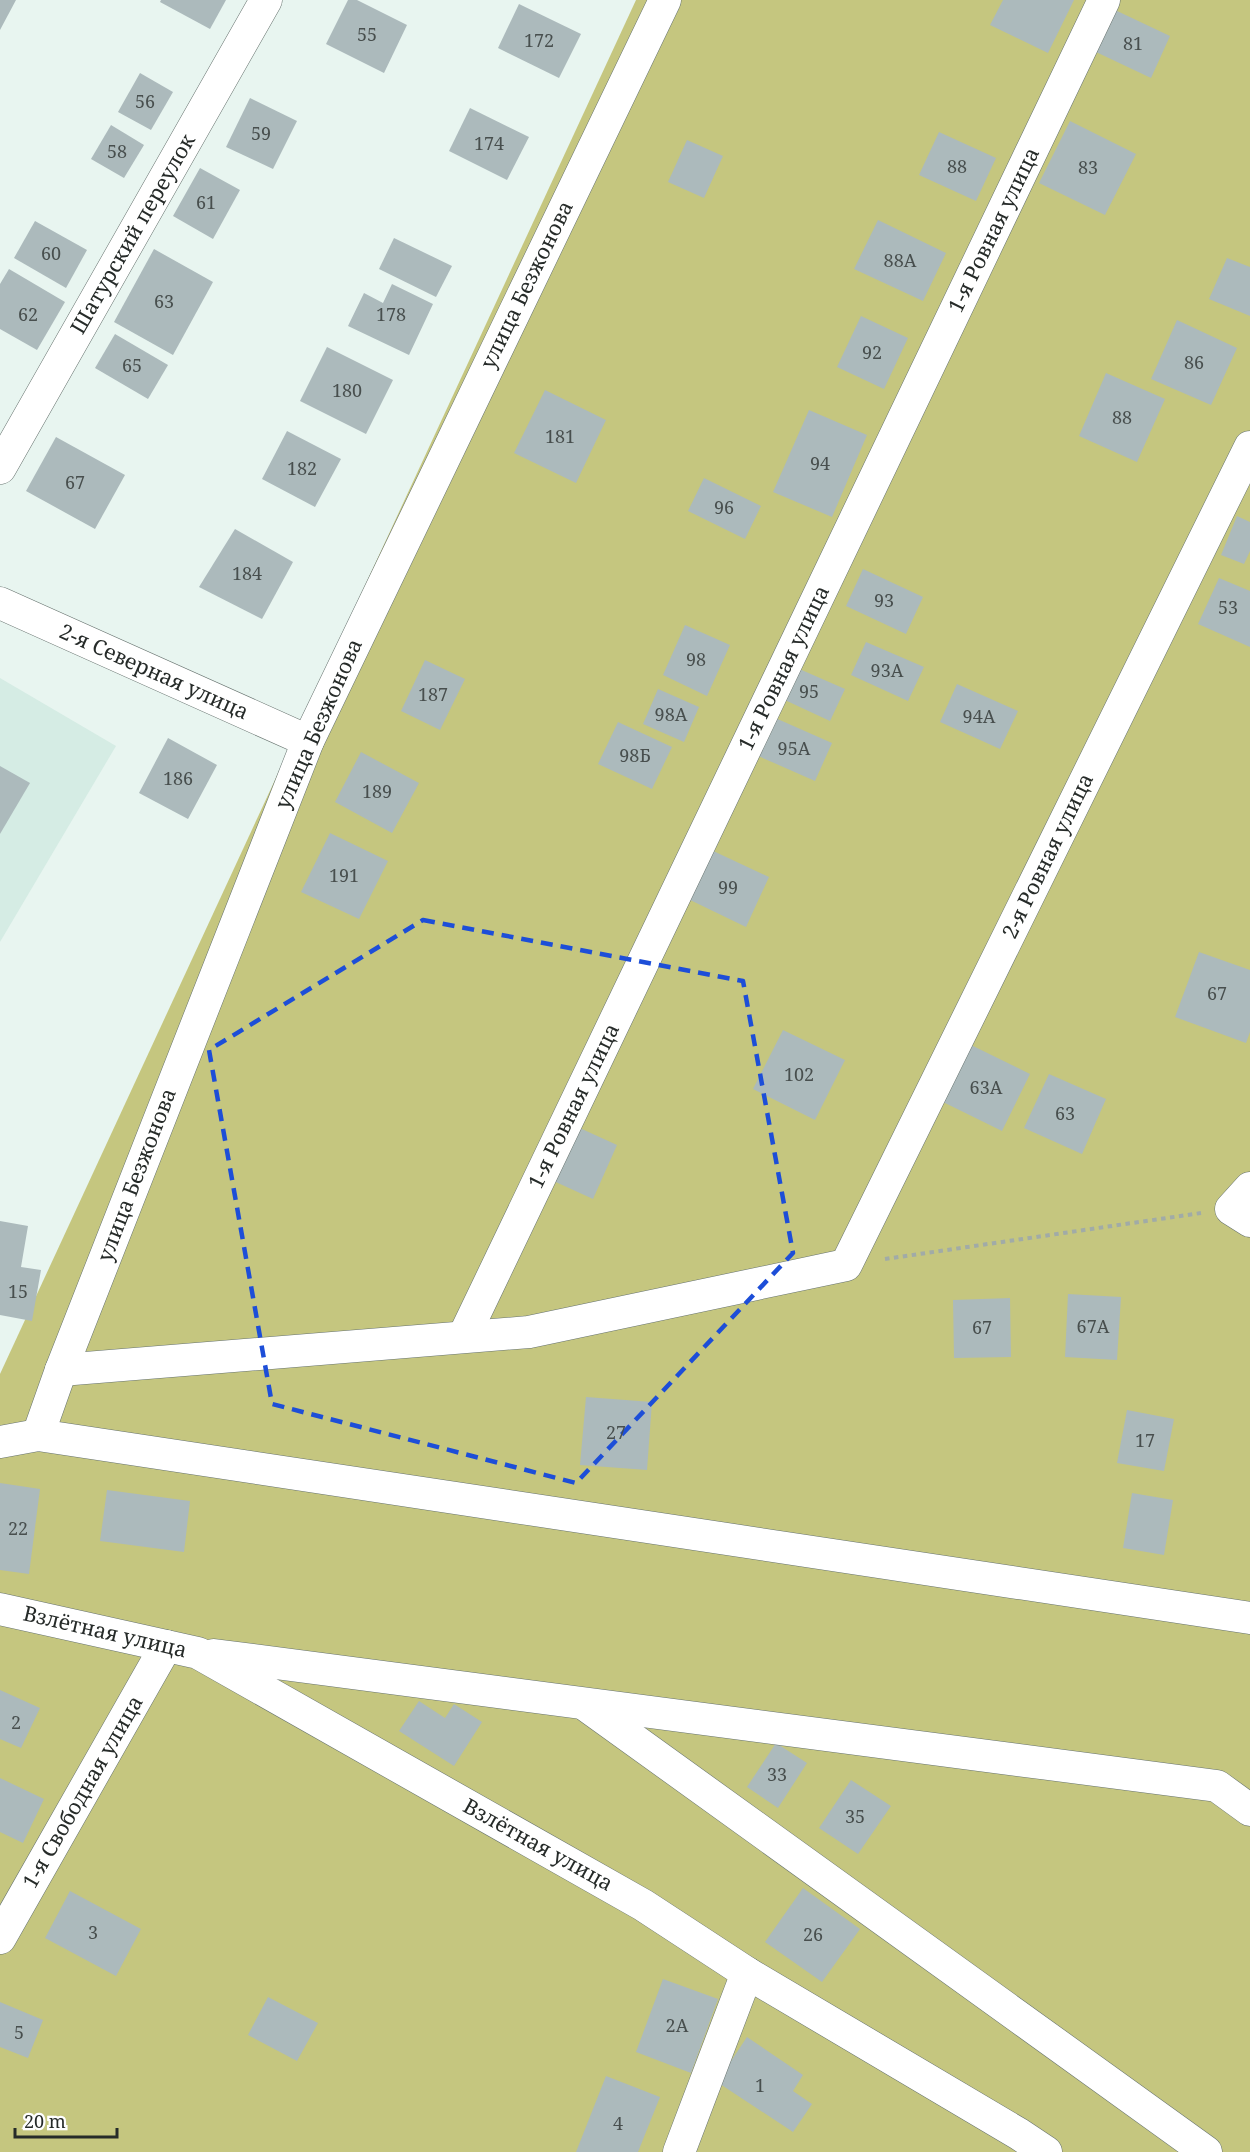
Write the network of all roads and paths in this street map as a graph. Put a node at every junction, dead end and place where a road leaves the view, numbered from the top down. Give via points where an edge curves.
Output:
1 (266, 0) edge
2 (664, 0) edge
3 (1104, 0) edge
4 (1250, 447) edge
5 (0, 468) edge
6 (0, 603) edge
7 (308, 741) junction
8 (1244, 1206) edge
9 (846, 1265) junction
10 (464, 1336) junction
11 (61, 1370) junction
12 (38, 1435) junction
13 (0, 1442) edge
14 (0, 1609) edge
15 (1250, 1618) edge
16 (166, 1646) junction
17 (198, 1653) junction
18 (584, 1704) junction
19 (1250, 1810) edge
20 (0, 1938) edge
21 (747, 1973) junction
22 (1020, 2143) edge
23 (678, 2152) edge
24 (1046, 2152) edge
25 (1206, 2152) edge

1 - 5 street, Шатурский переулок
2 - 7 street, улица Безжонова
3 - 10 street, 1-я Ровная улица
4 - 9 street, 2-я Ровная улица
6 - 7 street, 2-я Северная улица
7 - 11 street, улица Безжонова
8 - 9 path
9 - 10 street via 530,1332
10 - 11 street
11 - 12 street, улица Безжонова
12 - 13 street
12 - 15 street
14 - 16 street, Взлётная улица
16 - 17 street, Взлётная улица
16 - 20 street, 1-я Свободная улица
17 - 18 street
17 - 21 street, Взлётная улица via 643,1905
18 - 19 street via 1217,1786
18 - 25 street
21 - 22 street, Взлётная улица
21 - 23 street
22 - 24 street, Взлётная улица

